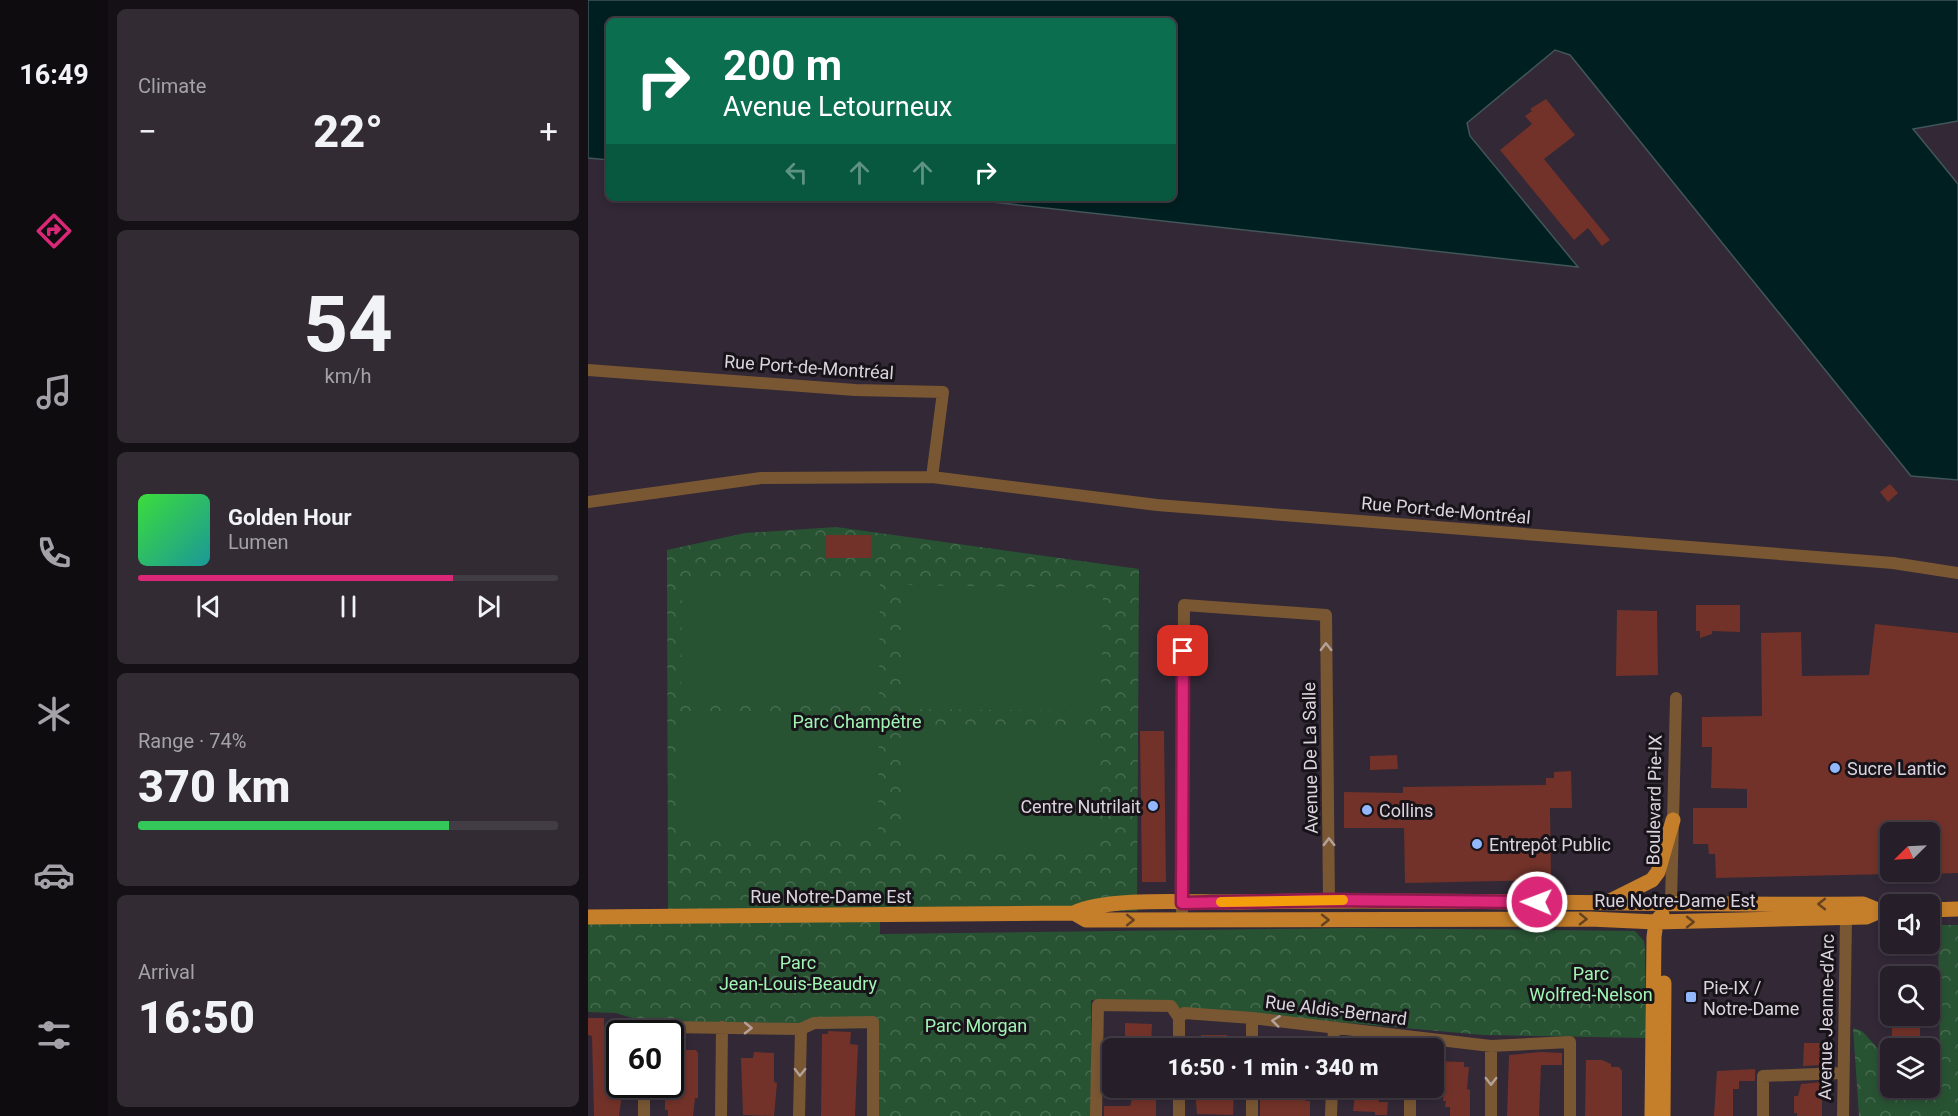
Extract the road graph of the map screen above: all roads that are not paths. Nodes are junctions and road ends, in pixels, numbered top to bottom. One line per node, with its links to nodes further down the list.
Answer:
1 (588, 370): 2 (street, Rue Port-de-Montréal)
2 (932, 477): 3 (street, Rue Port-de-Montréal); 4 (street, Rue Port-de-Montréal)
3 (588, 502)
4 (1958, 573)
5 (1676, 698): 6 (street, Boulevard Pie-IX)
6 (1673, 820): 9 (main road); 10 (street, Boulevard Pie-IX)
7 (1329, 900): 8 (main road, Rue Notre-Dame Est); 8 (street, Avenue De La Salle, one-way to 8); 9 (main road, Rue Notre-Dame Est)
8 (1182, 903): 14 (main road, Rue Notre-Dame Est); 18 (street)
9 (1606, 903): 10 (main road, Rue Notre-Dame Est)
10 (1671, 903): 11 (main road, Rue Notre-Dame Est, one-way to 10); 19 (main road)
11 (1880, 909)
12 (1958, 909): 13 (main road)
13 (1940, 910)
14 (1074, 913): 16 (main road, Rue Notre-Dame Est); 18 (main road, Rue Notre-Dame Est, one-way to 18)
15 (1880, 913): 17 (main road, Rue Notre-Dame Est)
16 (588, 917)
17 (1846, 918): 19 (main road, Rue Notre-Dame Est, one-way to 17); 32 (street, Avenue Jeanne-d'Arc)
18 (1182, 920): 19 (main road, Rue Notre-Dame Est, one-way to 19)
19 (1660, 922): 49 (main road); 50 (main road)
20 (1179, 1018): 21 (street, Rue Aldis-Bernard); 26 (street); 42 (street)
21 (1252, 1018): 25 (street, Rue Aldis-Bernard, one-way to 21); 27 (street)
22 (684, 1027): 23 (street)
23 (722, 1027): 24 (street, one-way to 24); 39 (street)
24 (801, 1029): 40 (street, one-way to 40); 41 (street)
25 (1334, 1029): 28 (street); 29 (street, Rue Aldis-Bernard)
26 (1179, 1038)
27 (1252, 1038)
28 (1334, 1038)
29 (1383, 1038)
30 (1444, 1044): 31 (street, Rue Aldis-Bernard)
31 (1491, 1046): 47 (street, one-way to 47); 48 (street, Rue Aldis-Bernard)
32 (1843, 1073): 51 (street); 52 (street, Avenue Jeanne-d'Arc)
33 (644, 1098): 38 (street)
34 (1179, 1098): 43 (street)
35 (1252, 1098): 44 (street)
36 (1332, 1098): 45 (street)
37 (1410, 1098): 46 (street)
38 (644, 1116)
39 (721, 1116)
40 (799, 1116)
41 (873, 1116)
42 (1096, 1116)
43 (1179, 1116)
44 (1252, 1116)
45 (1331, 1116)
46 (1410, 1116)
47 (1491, 1116)
48 (1570, 1116)
49 (1652, 1116)
50 (1663, 1116)
51 (1763, 1116)
52 (1843, 1116)

